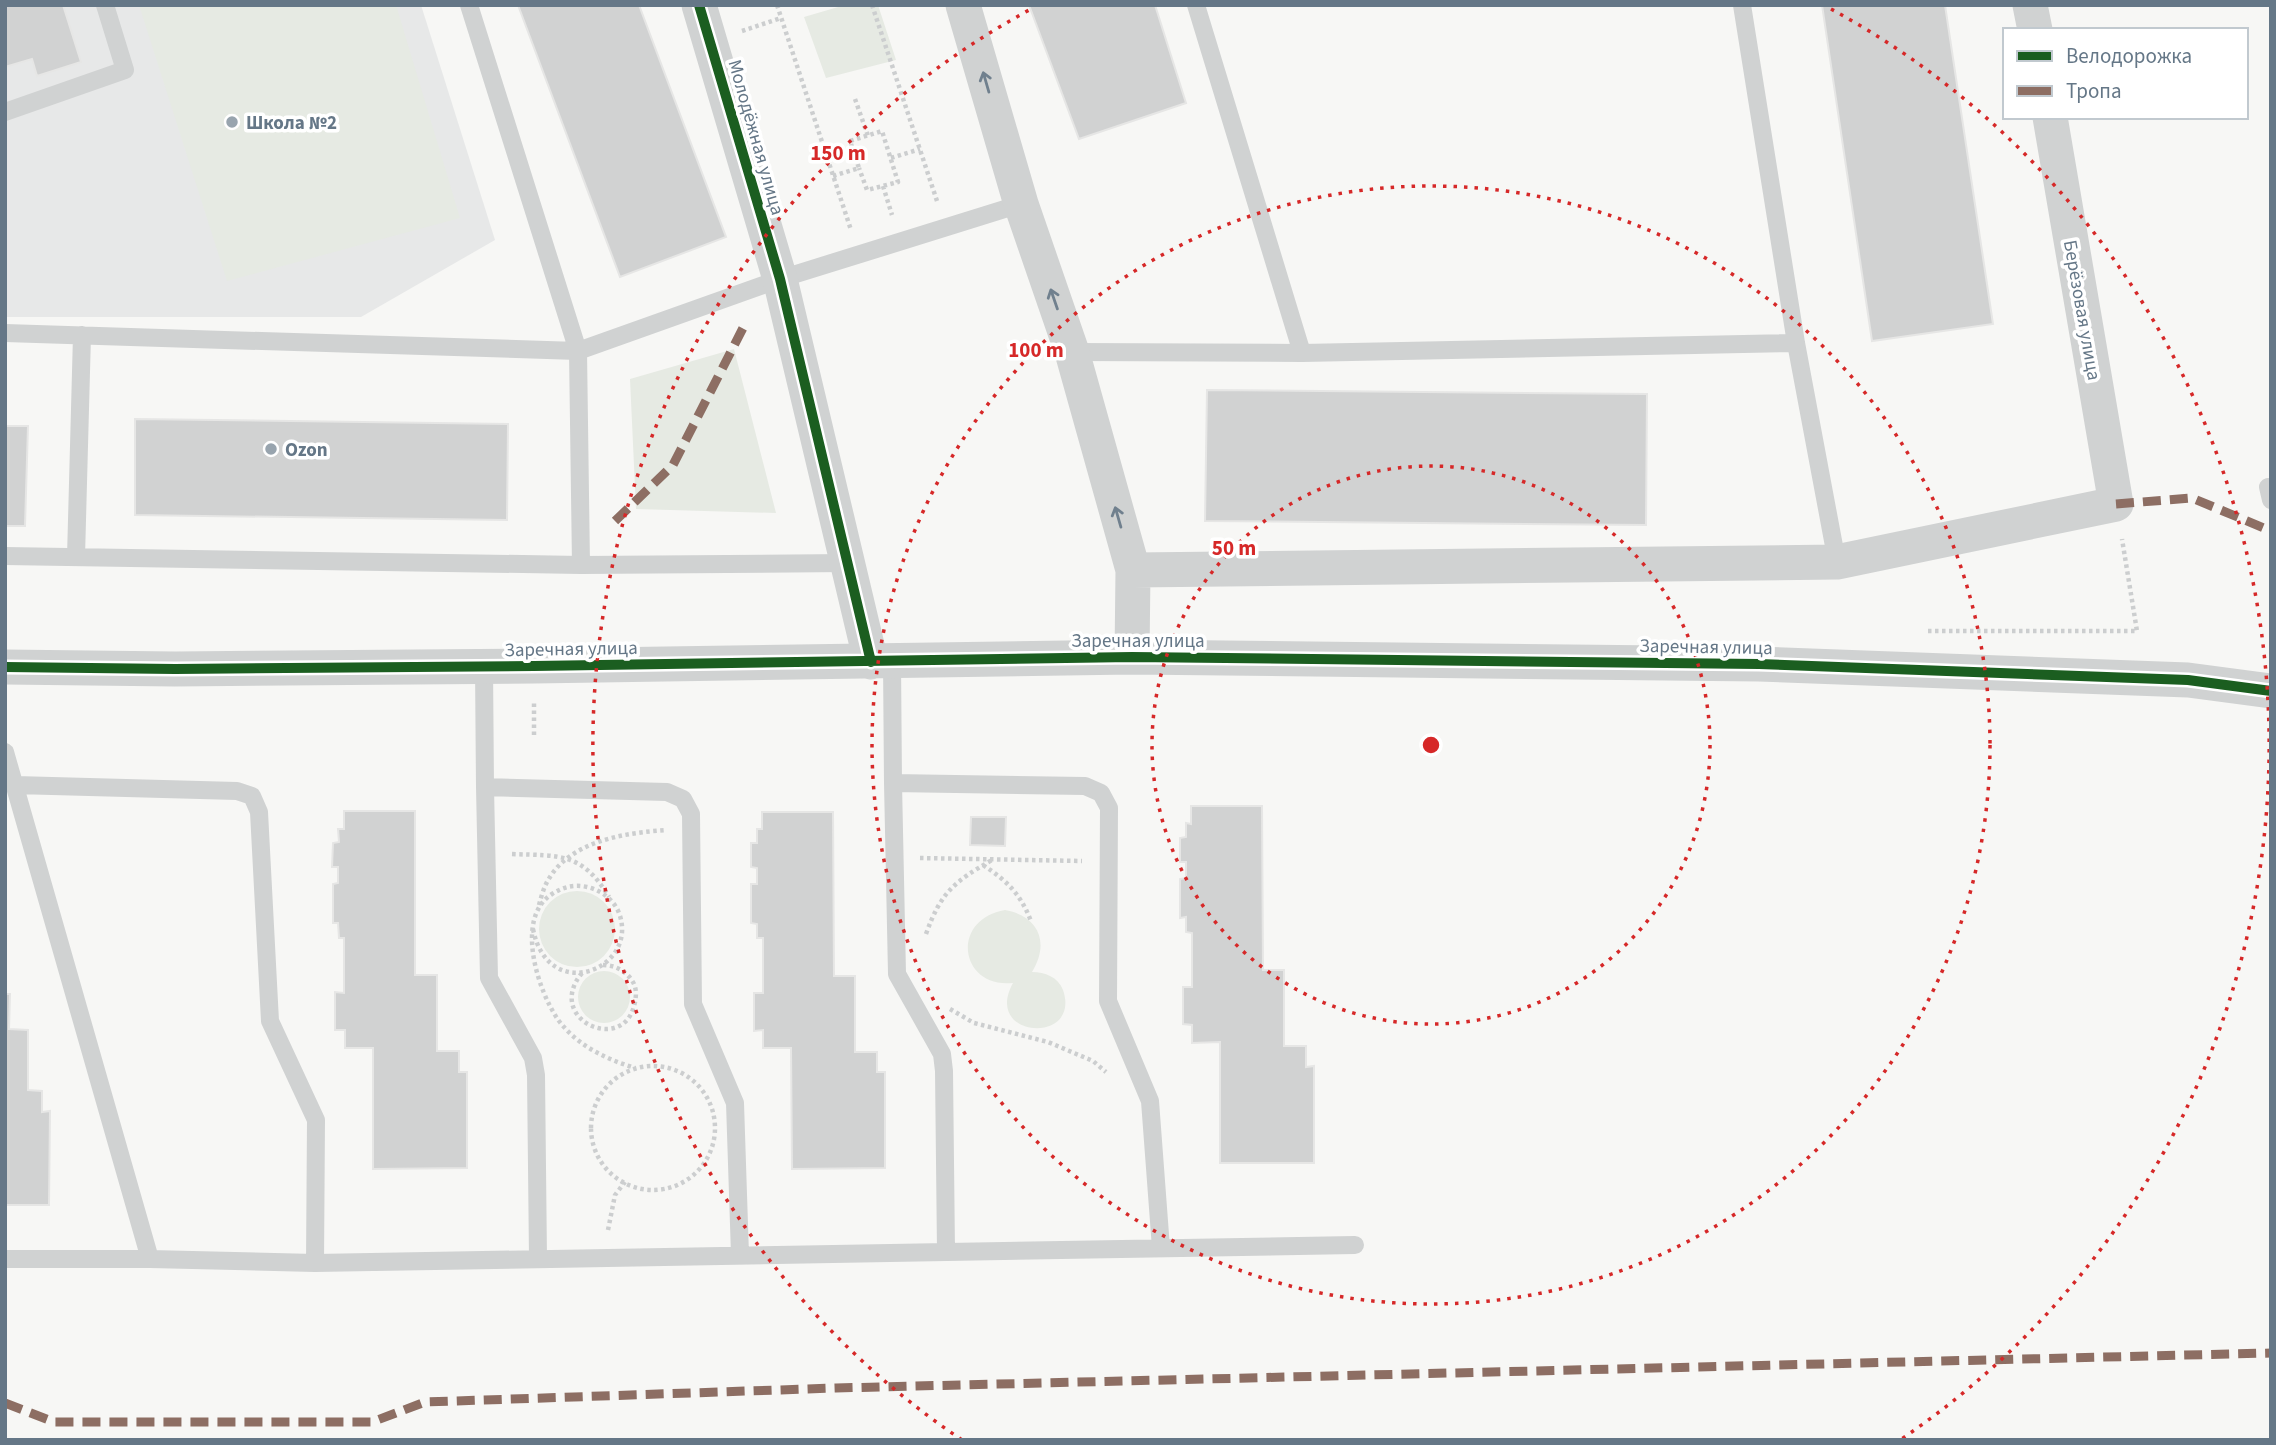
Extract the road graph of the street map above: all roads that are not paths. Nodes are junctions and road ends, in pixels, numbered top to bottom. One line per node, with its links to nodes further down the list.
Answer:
1 (105, 5): 9 (lane)
2 (469, 5): 16 (lane)
3 (699, 5): 12 (street, Молодёжная улица)
4 (963, 5): 11 (street, one-way to 4)
5 (1196, 5): 18 (lane)
6 (1742, 5): 15 (lane)
7 (2030, 5): 8 (street)
8 (2035, 28)
9 (5, 112)
10 (2050, 119): 21 (street, Берёзовая улица)
11 (1021, 204): 12 (lane); 17 (street, one-way to 11)
12 (780, 279): 16 (lane); 22 (street, Молодёжная улица)
13 (5, 333): 14 (lane)
14 (82, 335): 16 (lane); 20 (lane)
15 (1796, 343): 18 (lane); 21 (lane)
16 (578, 351): 23 (lane)
17 (1072, 352): 18 (lane); 24 (street, one-way to 17)
18 (1302, 353)
19 (5, 556): 20 (lane)
20 (76, 558): 23 (lane)
21 (1837, 562): 24 (street)
22 (848, 563): 23 (lane); 26 (street, Молодёжная улица)
23 (581, 565)
24 (1133, 570): 25 (street)
25 (1132, 657): 26 (street, Заречная улица); 29 (street, Заречная улица)
26 (882, 662): 27 (street, Заречная улица); 31 (lane)
27 (484, 666): 28 (street, Заречная улица); 33 (lane)
28 (5, 667)
29 (2271, 691)
30 (5, 752): 32 (lane)
31 (894, 783): 35 (lane); 36 (lane)
32 (15, 785): 39 (lane); 41 (lane)
33 (485, 787): 37 (lane); 40 (lane)
34 (1355, 1245): 35 (lane)
35 (1160, 1248): 36 (lane)
36 (946, 1252): 37 (lane)
37 (740, 1255): 40 (lane)
38 (5, 1259): 39 (lane)
39 (150, 1259): 41 (lane)
40 (538, 1259): 41 (lane)
41 (315, 1263)

